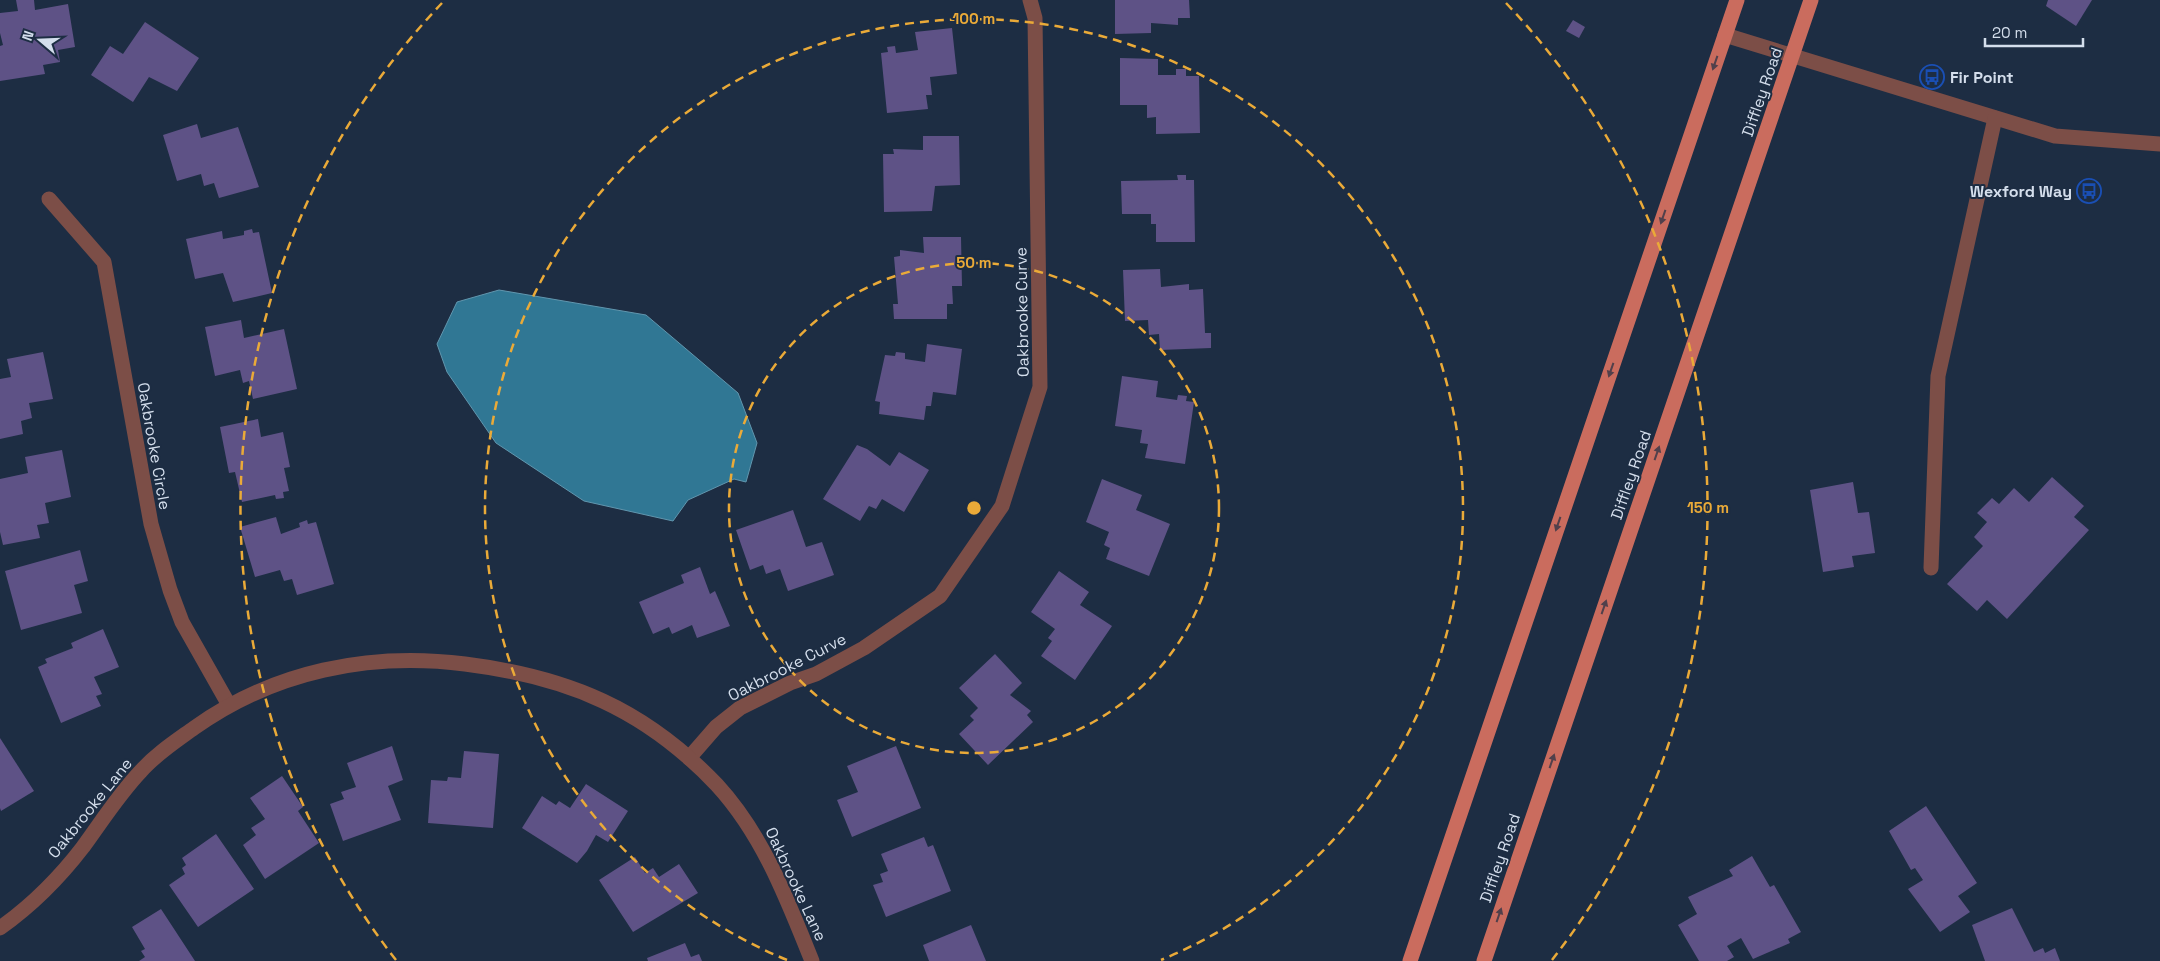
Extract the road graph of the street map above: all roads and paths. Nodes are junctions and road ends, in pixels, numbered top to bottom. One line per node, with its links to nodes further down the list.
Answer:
1 (1030, 0): 11 (street, Oakbrooke Curve)
2 (1737, 0): 4 (main road)
3 (1811, 0): 5 (main road, Diffley Road)
4 (1725, 35): 5 (street); 14 (main road, one-way to 14)
5 (1792, 55): 6 (street); 15 (main road, Diffley Road, one-way to 5)
6 (1995, 118): 7 (street); 9 (street)
7 (2160, 144)
8 (49, 199): 10 (street, Oakbrooke Circle)
9 (1931, 568)
10 (229, 705): 11 (street, Oakbrooke Lane); 12 (street, Oakbrooke Lane)
11 (689, 758): 13 (street, Oakbrooke Lane)
12 (0, 928)
13 (812, 961)
14 (1410, 961)
15 (1484, 961)

